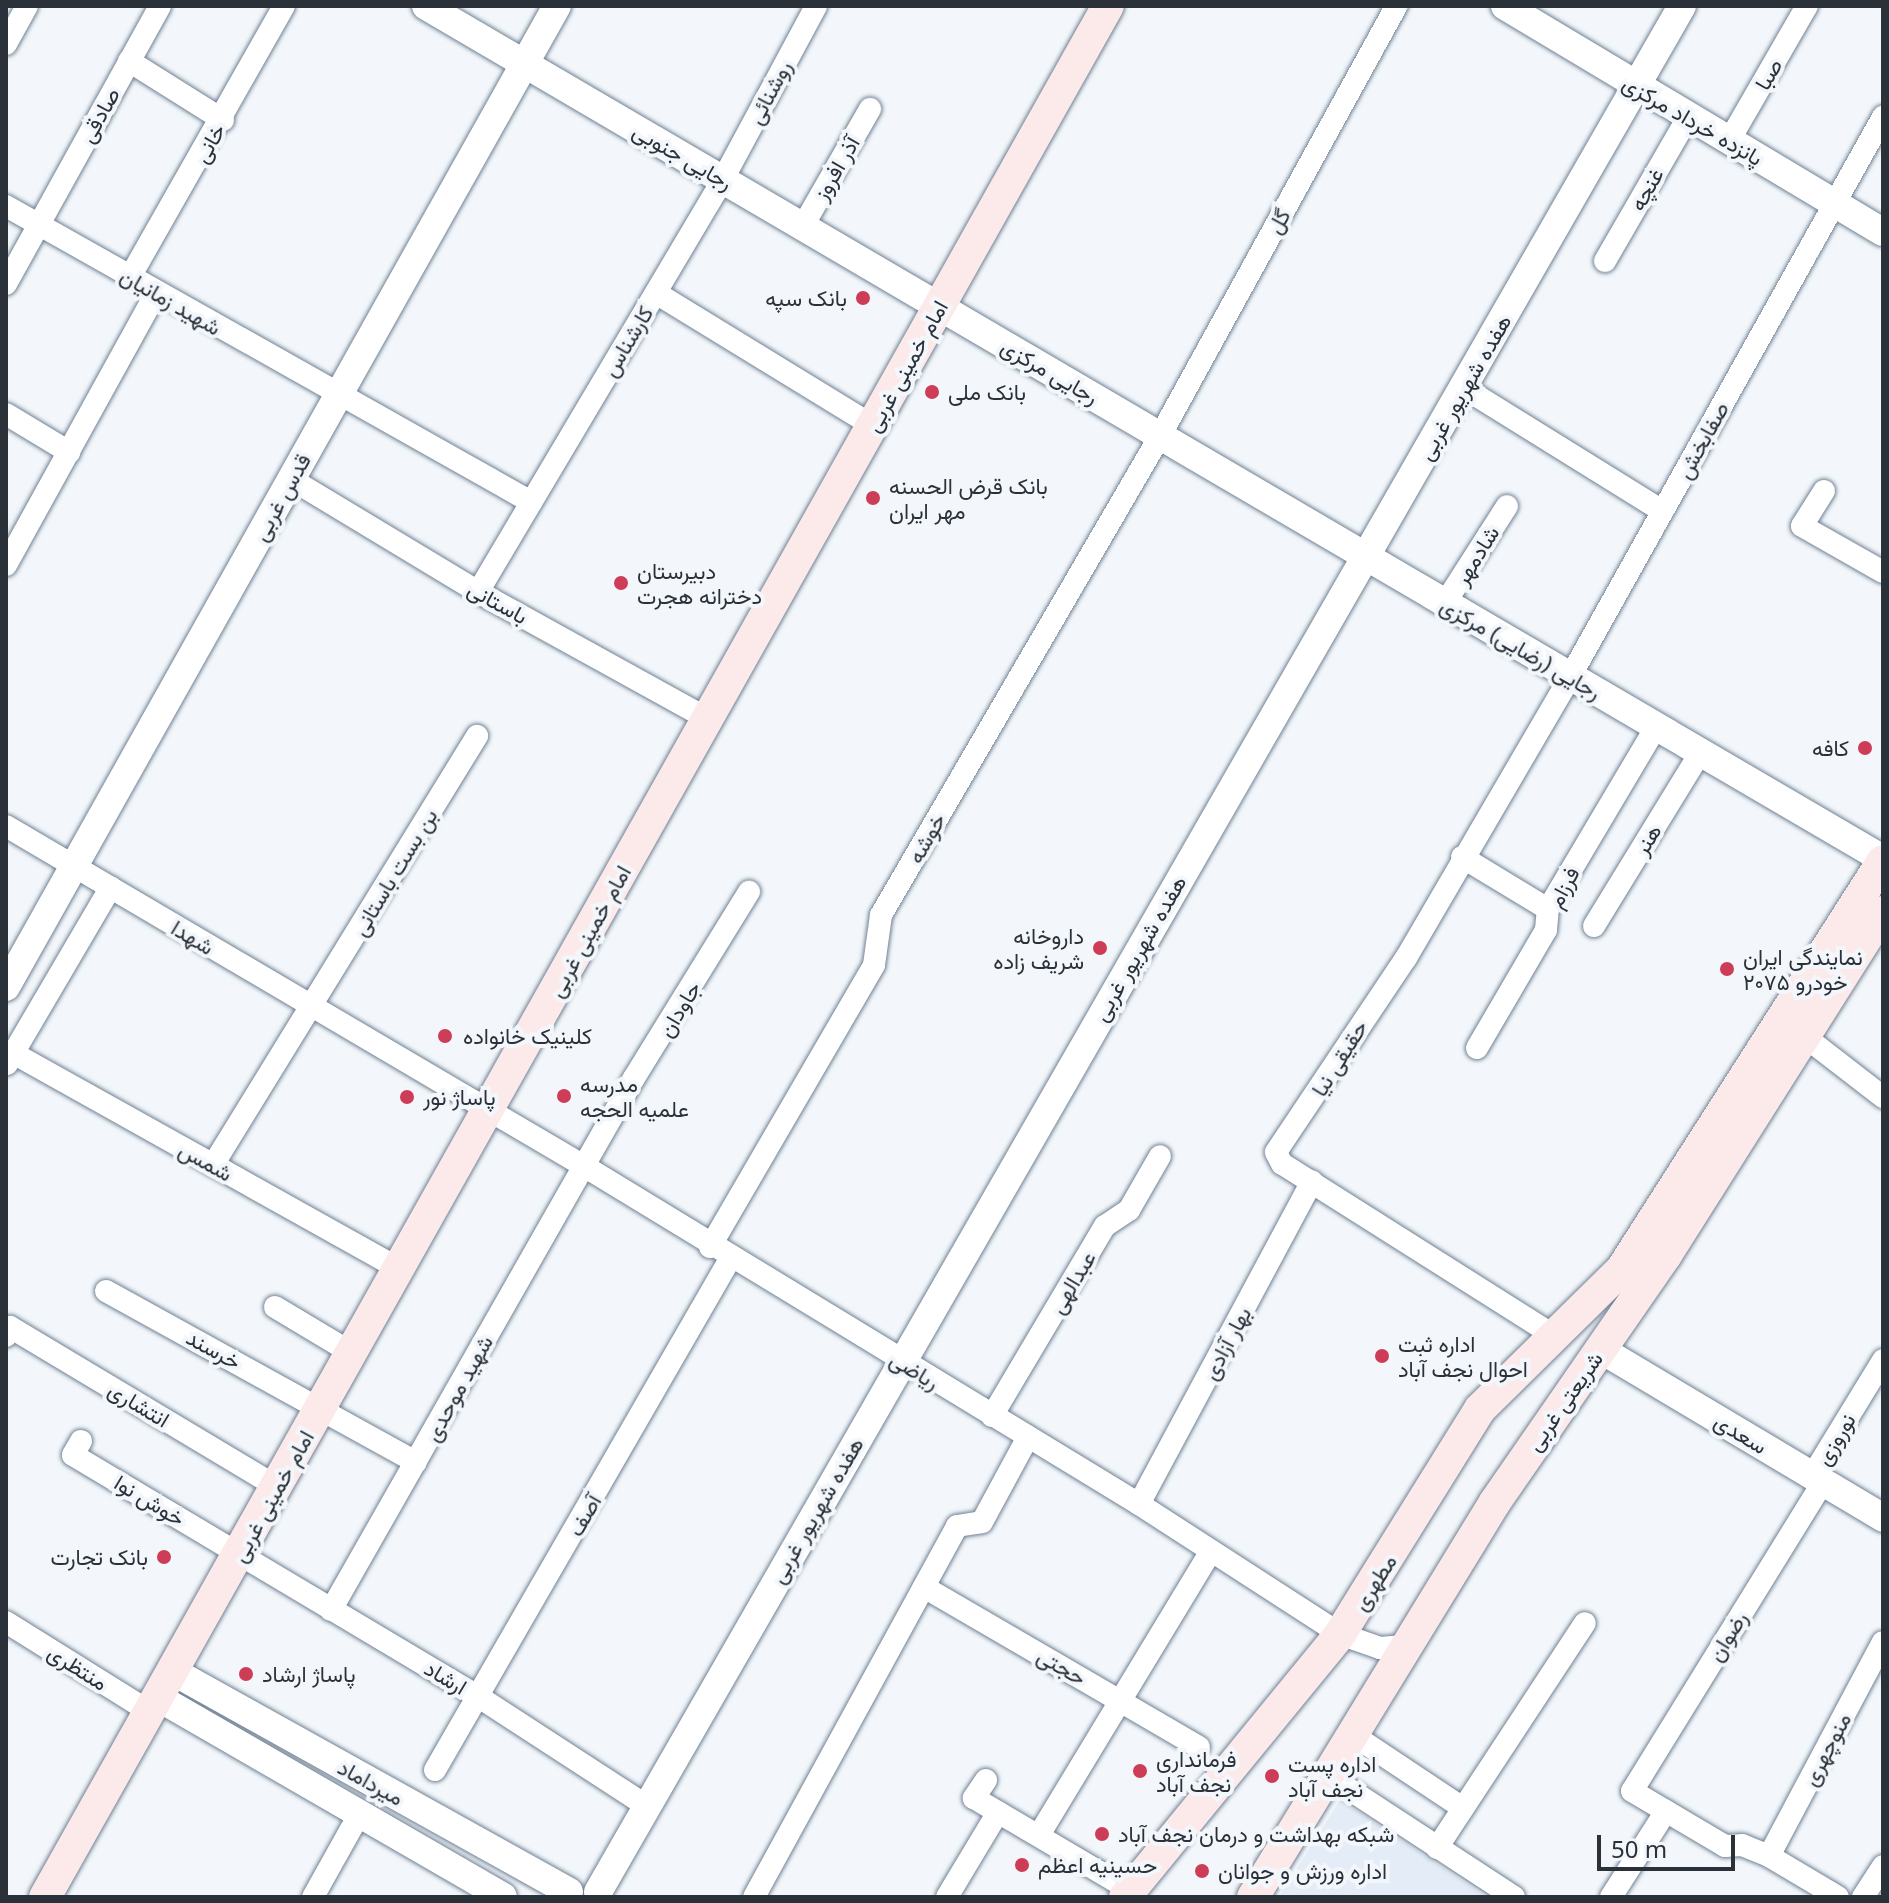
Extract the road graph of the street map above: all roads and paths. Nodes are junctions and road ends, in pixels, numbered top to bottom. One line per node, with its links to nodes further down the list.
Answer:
1 (27, 6): 12 (street)
2 (160, 6): 13 (street, صادقی)
3 (284, 6): 19 (street, خانی)
4 (426, 6): 14 (street, رجایی جنوبی)
5 (557, 6): 14 (street, قدس غربی)
6 (816, 6): 21 (street, روشنائی)
7 (1108, 6): 32 (main road, امام خمینی غربی)
8 (1396, 6): 37 (street, گل)
9 (1505, 6): 15 (street, پانزده خرداد مرکزی)
10 (1682, 6): 15 (street, هفده شهریور غربی)
11 (1807, 6): 20 (street, صبا)
12 (6, 44)
13 (129, 61): 19 (street); 24 (street, صادقی)
14 (525, 63): 21 (street, رجایی جنوبی); 34 (street, قدس غربی)
15 (1636, 88): 17 (street, پانزده خرداد مرکزی); 33 (street, هفده شهریور غربی)
16 (870, 109): 25 (street, آذر افروز)
17 (1688, 117): 20 (street, پانزده خرداد مرکزی); 27 (street, غنچه)
18 (1883, 117): 22 (street, صفابخش)
19 (223, 120): 28 (street, خانی)
20 (1729, 141): 22 (street, پانزده خرداد مرکزی)
21 (723, 179): 25 (street, رجایی جنوبی); 31 (street, کارشناس)
22 (1835, 203): 26 (street, پانزده خرداد مرکزی); 43 (street, صفابخش)
23 (6, 206): 24 (street, شهید زمانیان)
24 (39, 225): 28 (street, شهید زمانیان); 29 (street, صادقی)
25 (803, 226): 32 (street, رجایی جنوبی)
26 (1883, 232)
27 (1605, 261)
28 (130, 277): 30 (street, شهید زمانیان)
29 (6, 284)
30 (156, 293): 34 (street, شهید زمانیان); 38 (street)
31 (656, 293): 36 (street); 41 (street, کارشناس)
32 (940, 306): 36 (main road, امام خمینی غربی); 37 (street, رجایی مرکزی)
33 (1464, 388): 43 (street); 44 (street, هفده شهریور غربی)
34 (337, 396): 39 (street, قدس غربی); 41 (street)
35 (6, 414): 38 (street)
36 (873, 426): 50 (main road, امام خمینی غربی)
37 (1160, 436): 44 (street, رجایی (رضایی) مرکزی); 74 (street, خوشه)
38 (69, 452): 45 (street)
39 (291, 479): 47 (street, باستانی); 57 (street, قدس غربی)
40 (1824, 491): 46 (street)
41 (531, 502): 47 (street, کارشناس)
42 (1507, 506): 48 (street, شادمهر)
43 (1662, 511): 49 (street, صفابخش)
44 (1366, 557): 48 (street, رجایی (رضایی) مرکزی); 84 (street, هفده شهریور غربی)
45 (6, 565)
46 (1883, 572)
47 (478, 592): 50 (street, باستانی)
48 (1445, 603): 49 (street, رجایی (رضایی) مرکزی)
49 (1570, 677): 51 (street, رجایی (رضایی) مرکزی); 55 (street, حقیقی نیا)
50 (708, 719): 69 (main road, امام خمینی غربی)
51 (1656, 727): 53 (street, رجایی (رضایی) مرکزی); 60 (street, فرزام)
52 (477, 736): 64 (street, بن بست باستانی)
53 (1700, 753): 56 (street, رجایی (رضایی) مرکزی); 62 (street, هنر)
54 (6, 826): 57 (street)
55 (1462, 857): 60 (street); 73 (street, حقیقی نیا)
56 (1883, 860): 79 (main road, مطهری)
57 (75, 865): 58 (street, شهدا); 63 (street, قدس غربی)
58 (111, 887): 64 (street, شهدا); 67 (street)
59 (749, 892): 72 (street, جاودان)
60 (1548, 909): 66 (street, فرزام)
61 (1882, 914): 65 (main road, شریعتی غربی)
62 (1594, 926)
63 (6, 987)
64 (312, 1008): 69 (street, شهدا); 71 (street)
65 (1804, 1036): 68 (street); 81 (main road, شریعتی غربی)
66 (1477, 1048)
67 (10, 1059): 71 (street, شمس)
68 (1883, 1097)
69 (487, 1113): 72 (street, ریاضی); 76 (main road, امام خمینی غربی)
70 (1160, 1156): 86 (street, عبدالهی)
71 (213, 1165): 76 (street, شمس)
72 (584, 1166): 74 (street, ریاضی); 89 (street, شهید موحدی)
73 (1312, 1182): 79 (street, حقیقی نیا); 92 (street, بهار آزادی)
74 (710, 1247): 75 (street, ریاضی)
75 (730, 1259): 84 (street, ریاضی); 105 (street, آصف)
76 (399, 1269): 82 (main road, امام خمینی غربی)
77 (106, 1291): 85 (street, خرسند)
78 (275, 1307): 82 (street)
79 (1553, 1335): 100 (main road, مطهری)
80 (6, 1336): 91 (street, انتشاری)
81 (1600, 1349): 90 (street, سعدی); 101 (main road, شریعتی غربی)
82 (352, 1353): 85 (main road, امام خمینی غربی)
83 (1883, 1360): 90 (street, نوروزی)
84 (900, 1361): 86 (street, ریاضی); 112 (street, هفده شهریور غربی)
85 (321, 1408): 89 (street, خرسند); 91 (main road, امام خمینی غربی)
86 (992, 1416): 87 (street, ریاضی)
87 (1028, 1437): 92 (street, ریاضی); 96 (street)
88 (81, 1441): 95 (street, خوش نوا)
89 (416, 1462): 97 (street, شهید موحدی)
90 (1818, 1479): 93 (street, سعدی); 114 (street, رضوان)
91 (277, 1487): 95 (main road, امام خمینی غربی)
92 (1139, 1504): 94 (street, ریاضی)
93 (1883, 1518)
94 (1211, 1551): 100 (street, ریاضی); 106 (street)
95 (240, 1554): 97 (street, ارشاد); 104 (main road, امام خمینی غربی)
96 (924, 1587): 106 (street, حجتی); 127 (street)
97 (331, 1610): 105 (street, ارشاد)
98 (6, 1622): 104 (street, منتظری)
99 (1585, 1623): 113 (street)
100 (1344, 1634): 101 (street); 103 (street); 123 (main road, مطهری)
101 (1413, 1637): 103 (main road, شریعتی غربی)
102 (1883, 1642): 119 (street, منوچهری)
103 (1386, 1683): 107 (main road, شریعتی غربی)
104 (161, 1694): 116 (street, میرداماد); 121 (street, میرداماد); 124 (main road, امام خمینی غربی)
105 (479, 1697): 109 (street, آصف); 112 (street, ارشاد)
106 (1120, 1700): 108 (street, حجتی); 117 (street)
107 (1353, 1735): 110 (main road, شریعتی غربی); 113 (street)
108 (1199, 1747)
109 (435, 1770)
110 (1329, 1776): 118 (street); 129 (main road, شریعتی غربی)
111 (986, 1780): 115 (street)
112 (647, 1806): 122 (street, هفده شهریور غربی)
113 (1463, 1808): 118 (street)
114 (1666, 1811): 119 (street); 131 (street)
115 (998, 1812): 117 (street); 128 (street)
116 (360, 1813): 125 (street); 126 (street, میرداماد)
117 (1039, 1835): 123 (street)
118 (1437, 1848): 130 (street)
119 (1769, 1856): 132 (street)
120 (1883, 1866): 133 (street)
121 (566, 1894): 122 (street)
122 (602, 1894)
123 (1128, 1894)
124 (45, 1897)
125 (313, 1897)
126 (503, 1897)
127 (754, 1897)
128 (947, 1897)
129 (1253, 1897)
130 (1514, 1897)
131 (1611, 1897)
132 (1837, 1897)
133 (1863, 1897)

